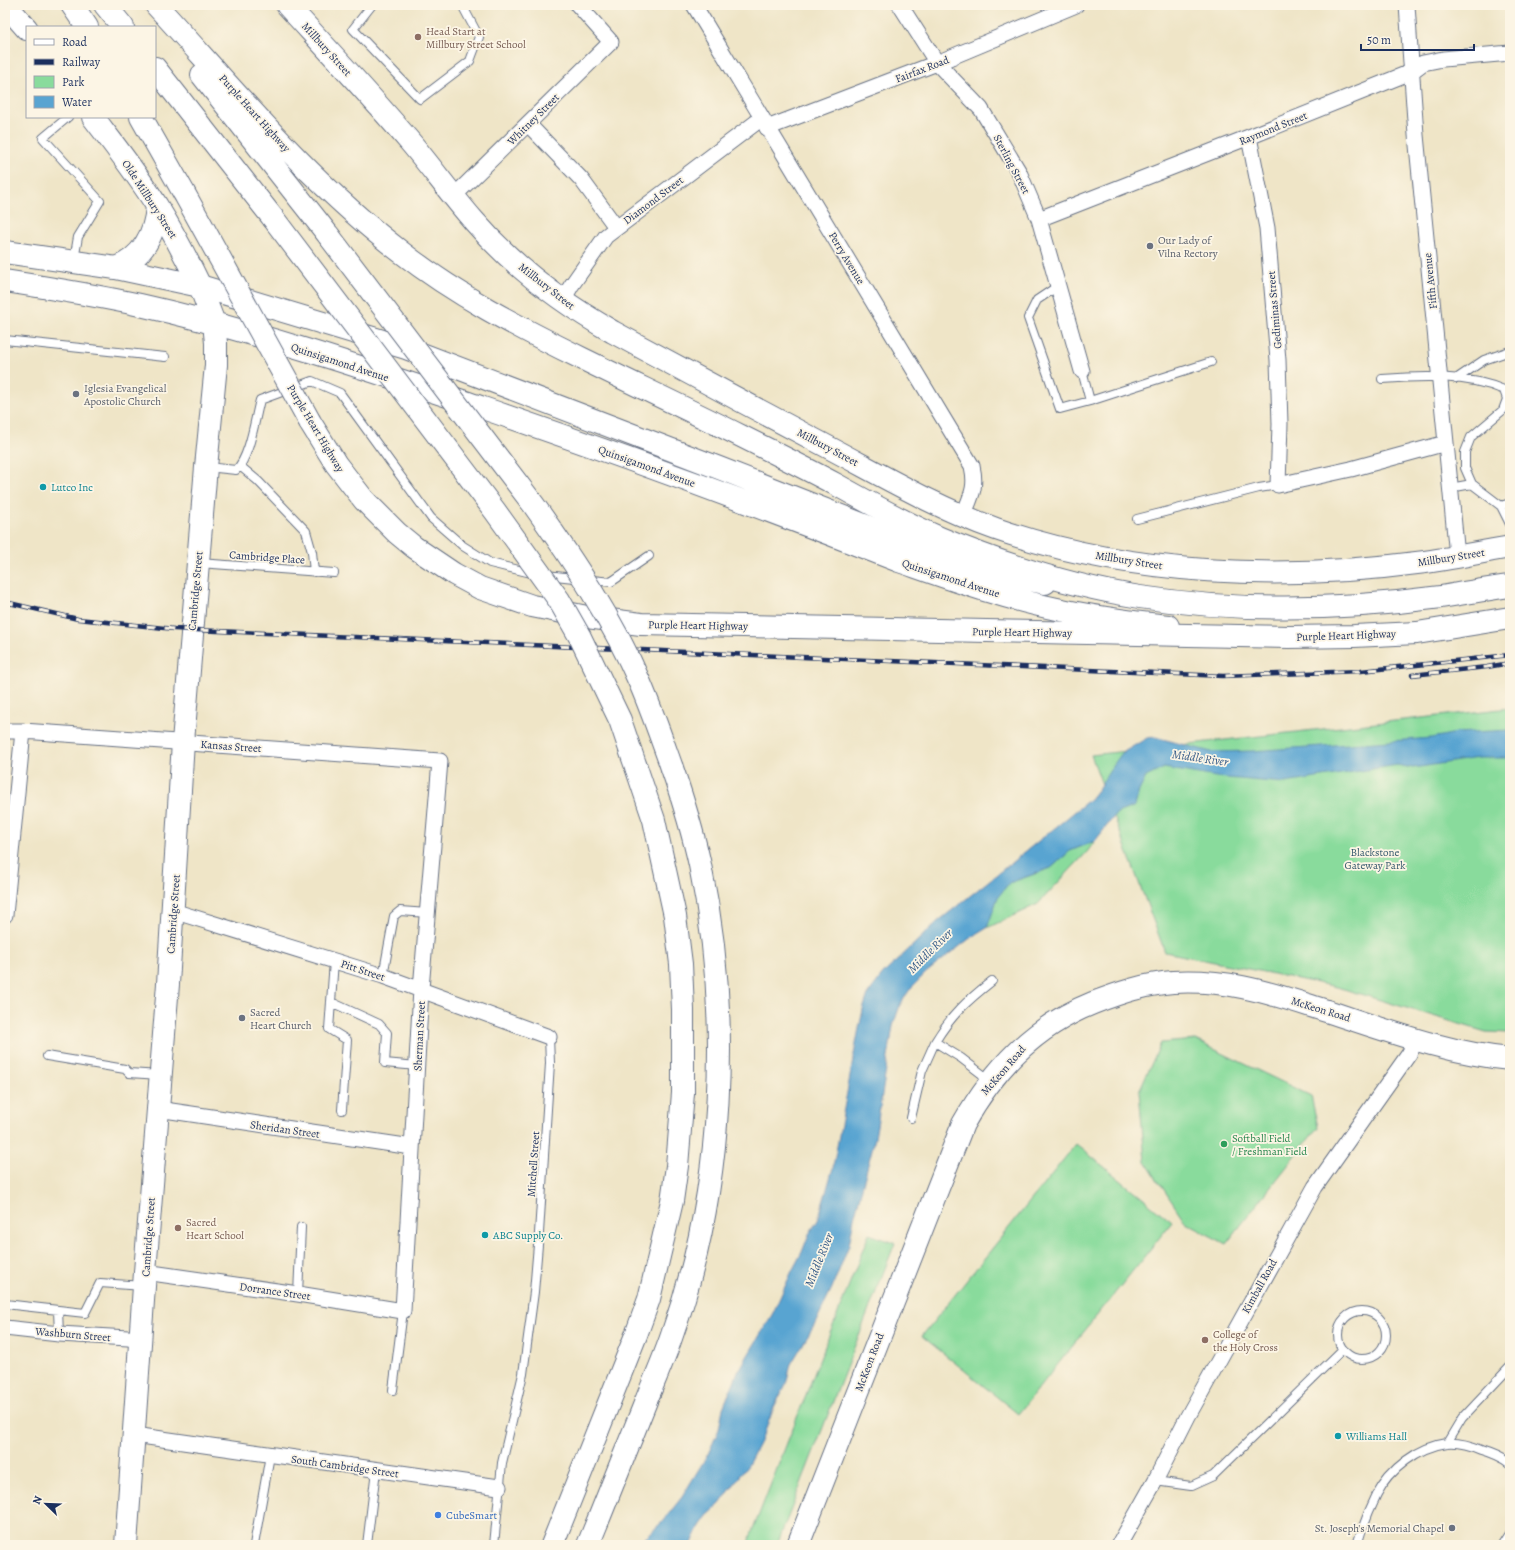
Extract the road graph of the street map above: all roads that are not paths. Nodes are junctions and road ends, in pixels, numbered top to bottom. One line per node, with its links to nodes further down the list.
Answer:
1 (6, 5): 16 (main road)
2 (72, 5): 14 (main road)
3 (105, 5): 15 (main road)
4 (148, 5): 118 (main road, bridge)
5 (156, 5): 65 (main road, Purple Heart Highway)
6 (287, 5): 27 (main road, Millbury Street)
7 (372, 5): 8 (lane)
8 (462, 5)
9 (578, 5): 25 (street, Whitney Street)
10 (694, 5): 24 (street, Perry Avenue)
11 (900, 5): 18 (street, Sterling Street)
12 (1076, 5): 18 (street, Fairfax Road)
13 (1407, 5): 20 (street, Fifth Avenue)
14 (86, 26)
15 (122, 26)
16 (26, 28)
17 (1510, 53): 20 (street, Raymond Street)
18 (937, 63): 24 (street, Fairfax Road); 29 (street, Sterling Street)
19 (156, 69): 117 (main road, bridge)
20 (1411, 72): 26 (street, Raymond Street); 44 (street, Fifth Avenue)
21 (67, 118): 32 (lane)
22 (94, 118): 28 (main road, Olde Millbury Street)
23 (142, 118): 68 (main road, Purple Heart Highway, bridge)
24 (765, 123): 30 (street, Diamond Street); 56 (street, Perry Avenue)
25 (528, 124): 27 (street, Whitney Street); 30 (street)
26 (1249, 137): 29 (street, Raymond Street); 52 (street, Gediminas Street)
27 (454, 196): 37 (main road, Millbury Street)
28 (158, 206): 33 (main road); 35 (main road, Olde Millbury Street)
29 (1039, 219): 36 (street, Sterling Street)
30 (616, 227): 37 (street, Diamond Street)
31 (5, 252): 32 (main road, Quinsigamond Avenue)
32 (74, 261): 33 (main road, Quinsigamond Avenue)
33 (116, 268): 35 (main road, Quinsigamond Avenue)
34 (5, 282): 38 (main road, Quinsigamond Avenue)
35 (200, 286): 38 (main road, Cambridge Street); 65 (main road, Quinsigamond Avenue)
36 (1058, 286): 43 (street, Sterling Street); 47 (lane)
37 (563, 300): 56 (main road, Millbury Street)
38 (214, 323): 50 (main road, Cambridge Street); 68 (main road, Quinsigamond Avenue)
39 (5, 340): 41 (lane)
40 (1510, 352): 46 (lane)
41 (165, 357)
42 (1211, 362): 47 (lane)
43 (1082, 372): 47 (lane)
44 (1440, 376): 45 (lane); 46 (lane); 48 (street, Fifth Avenue)
45 (1382, 379)
46 (1456, 379): 51 (lane)
47 (1090, 401)
48 (1446, 443): 52 (street); 53 (street, Fifth Avenue)
49 (240, 466): 50 (lane); 60 (lane); 63 (lane)
50 (206, 467): 62 (main road, Cambridge Street)
51 (1472, 484): 53 (lane); 55 (lane)
52 (1278, 485): 57 (lane)
53 (1450, 488): 61 (street, Fifth Avenue)
54 (1510, 503): 55 (lane)
55 (1502, 506): 58 (lane)
56 (963, 516): 61 (main road, Millbury Street)
57 (1137, 519)
58 (1510, 524)
59 (1510, 547): 61 (main road, Millbury Street)
60 (649, 556)
61 (1456, 556)
62 (197, 563): 63 (lane, Cambridge Place); 71 (main road, Cambridge Street)
63 (314, 572): 64 (lane, Cambridge Place)
64 (334, 573)
65 (1078, 584): 66 (main road, Purple Heart Highway)
66 (1510, 586)
67 (1510, 618): 68 (main road, Purple Heart Highway)
68 (1289, 637)
69 (23, 730): 70 (street, Kansas Street); 71 (street, Kansas Street); 75 (street)
70 (5, 731)
71 (183, 742): 72 (street, Kansas Street); 73 (main road, Cambridge Street)
72 (440, 761): 74 (street, Sherman Street)
73 (173, 911): 76 (street, Pitt Street); 87 (main road, Cambridge Street)
74 (428, 913): 77 (lane); 79 (street, Sherman Street)
75 (5, 915)
76 (334, 961): 77 (street, Pitt Street); 80 (lane)
77 (383, 976): 79 (street, Pitt Street)
78 (992, 981): 83 (lane)
79 (421, 989): 81 (street, Pitt Street); 86 (street, Sherman Street)
80 (331, 1002): 86 (lane); 90 (lane)
81 (549, 1037): 111 (lane, Mitchell Street)
82 (1417, 1039): 85 (main road, McKeon Road); 88 (main road, McKeon Road); 110 (street, Kimball Road)
83 (935, 1042): 88 (lane); 91 (lane)
84 (47, 1056): 87 (lane)
85 (1510, 1059)
86 (417, 1066): 92 (street, Sherman Street)
87 (160, 1076): 89 (main road, Cambridge Street)
88 (991, 1081): 119 (main road, McKeon Road)
89 (158, 1109): 92 (street, Sheridan Street); 94 (main road, Cambridge Street)
90 (342, 1110)
91 (911, 1118)
92 (412, 1147): 98 (street, Sherman Street)
93 (301, 1227): 95 (lane)
94 (145, 1279): 95 (street, Dorrance Street); 97 (lane); 101 (main road, Cambridge Street)
95 (298, 1294): 98 (street, Dorrance Street)
96 (5, 1304): 97 (lane)
97 (58, 1310): 100 (lane)
98 (404, 1312): 104 (lane)
99 (5, 1328): 100 (street, Washburn Street)
100 (60, 1334): 101 (street, Washburn Street)
101 (141, 1341): 105 (main road, Cambridge Street)
102 (1342, 1349): 102 (lane); 110 (lane)
103 (1510, 1367): 106 (lane)
104 (393, 1390)
105 (134, 1435): 107 (street, South Cambridge Street); 113 (main road, Cambridge Street)
106 (1447, 1443): 108 (lane); 123 (lane)
107 (270, 1456): 109 (street, South Cambridge Street); 114 (lane)
108 (1510, 1463)
109 (376, 1470): 111 (street, South Cambridge Street); 115 (lane)
110 (1155, 1481): 120 (street, Kimball Road)
111 (500, 1487): 116 (lane)
112 (1510, 1531): 124 (lane)
113 (126, 1545)
114 (254, 1545)
115 (367, 1545)
116 (494, 1545)
117 (552, 1545)
118 (588, 1545)
119 (798, 1545)
120 (1119, 1545)
121 (1308, 1545): 122 (lane)
122 (1324, 1545)
123 (1358, 1545)
124 (1501, 1545)

